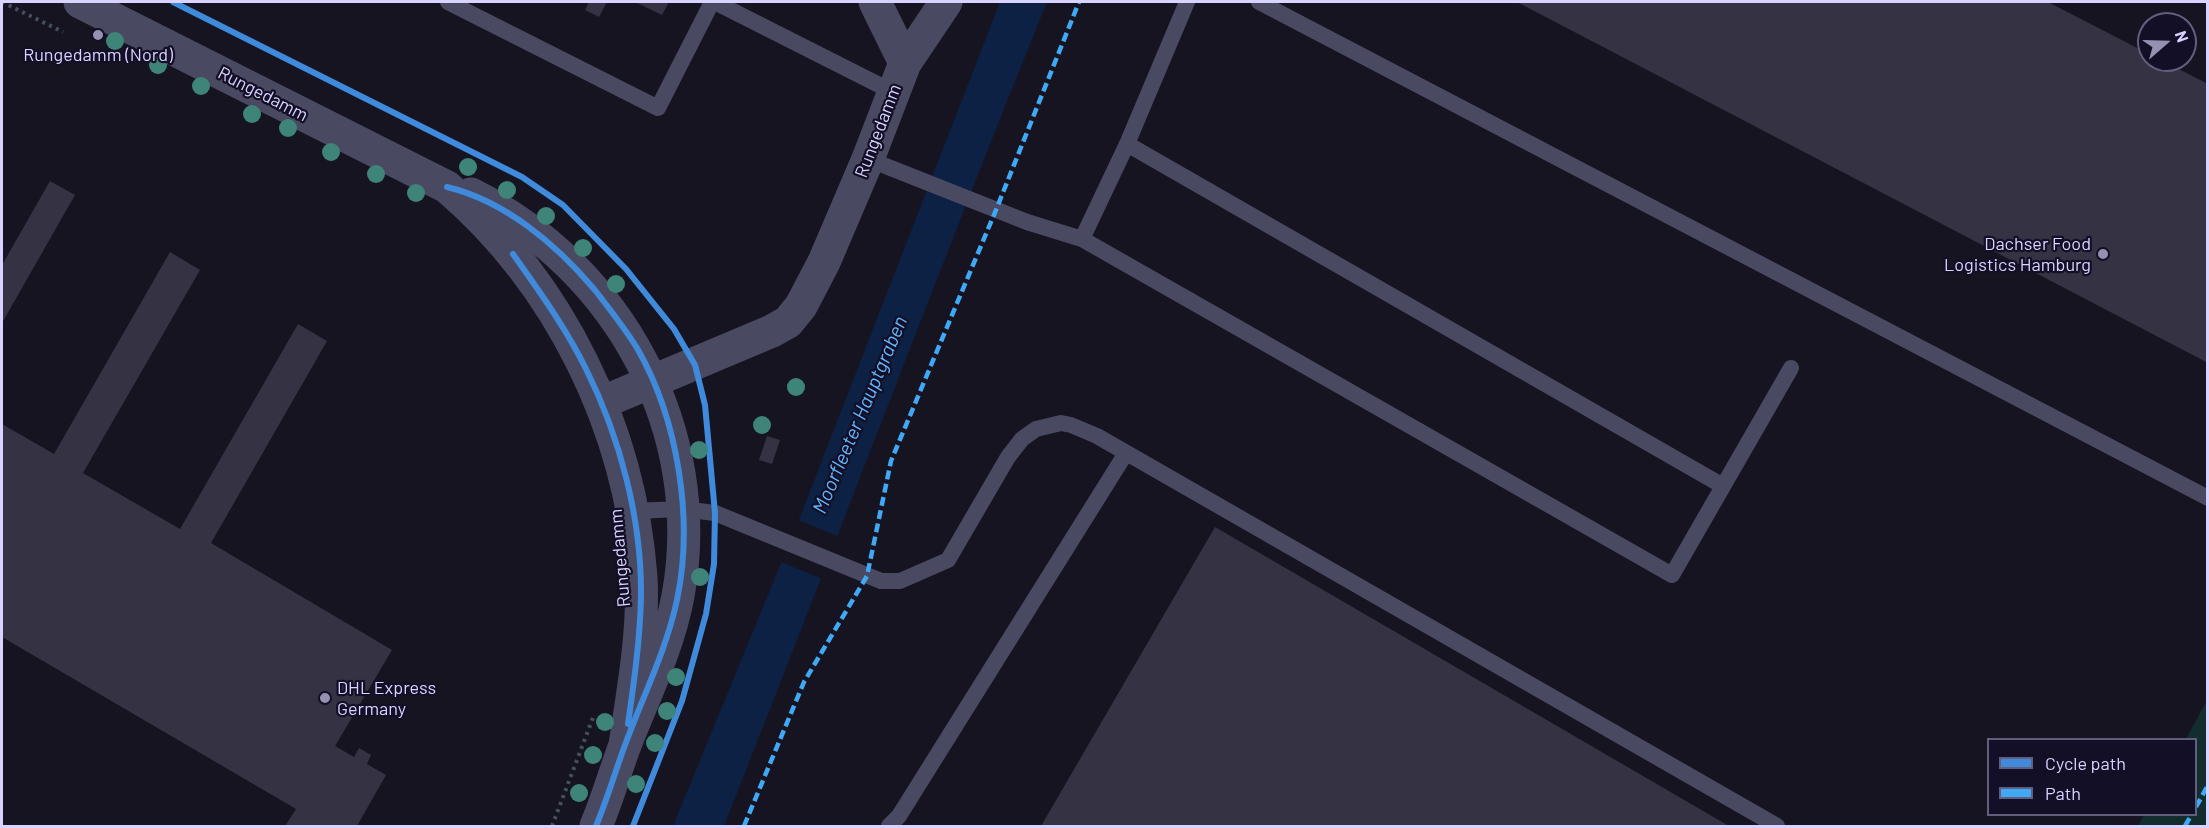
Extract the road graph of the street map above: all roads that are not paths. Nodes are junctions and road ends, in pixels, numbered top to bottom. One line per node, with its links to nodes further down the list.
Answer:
1 (80, 2): 11 (street, Rungedamm)
2 (448, 2): 3 (lane)
3 (713, 2): 8 (lane)
4 (875, 2): 8 (street, Rungedamm)
5 (946, 2): 8 (street, Rungedamm)
6 (1187, 2): 9 (lane)
7 (1259, 2): 18 (lane)
8 (899, 77): 10 (street, Rungedamm)
9 (1127, 144): 12 (lane); 17 (lane)
10 (868, 159): 12 (lane); 14 (street, Rungedamm)
11 (447, 187): 14 (street, Rungedamm); 15 (street, Rungedamm)
12 (1082, 239): 17 (lane)
13 (1791, 368): 17 (lane)
14 (652, 383): 15 (street, Rungedamm); 19 (street, Rungedamm)
15 (601, 404): 20 (street, Rungedamm)
16 (1126, 453): 19 (lane); 23 (lane); 24 (lane)
17 (1723, 486)
18 (2208, 498)
19 (682, 509): 20 (lane); 21 (street, Rungedamm)
20 (633, 511): 21 (street, Rungedamm)
21 (625, 745): 22 (street, Rungedamm)
22 (596, 826)
23 (889, 826)
24 (1777, 826)

